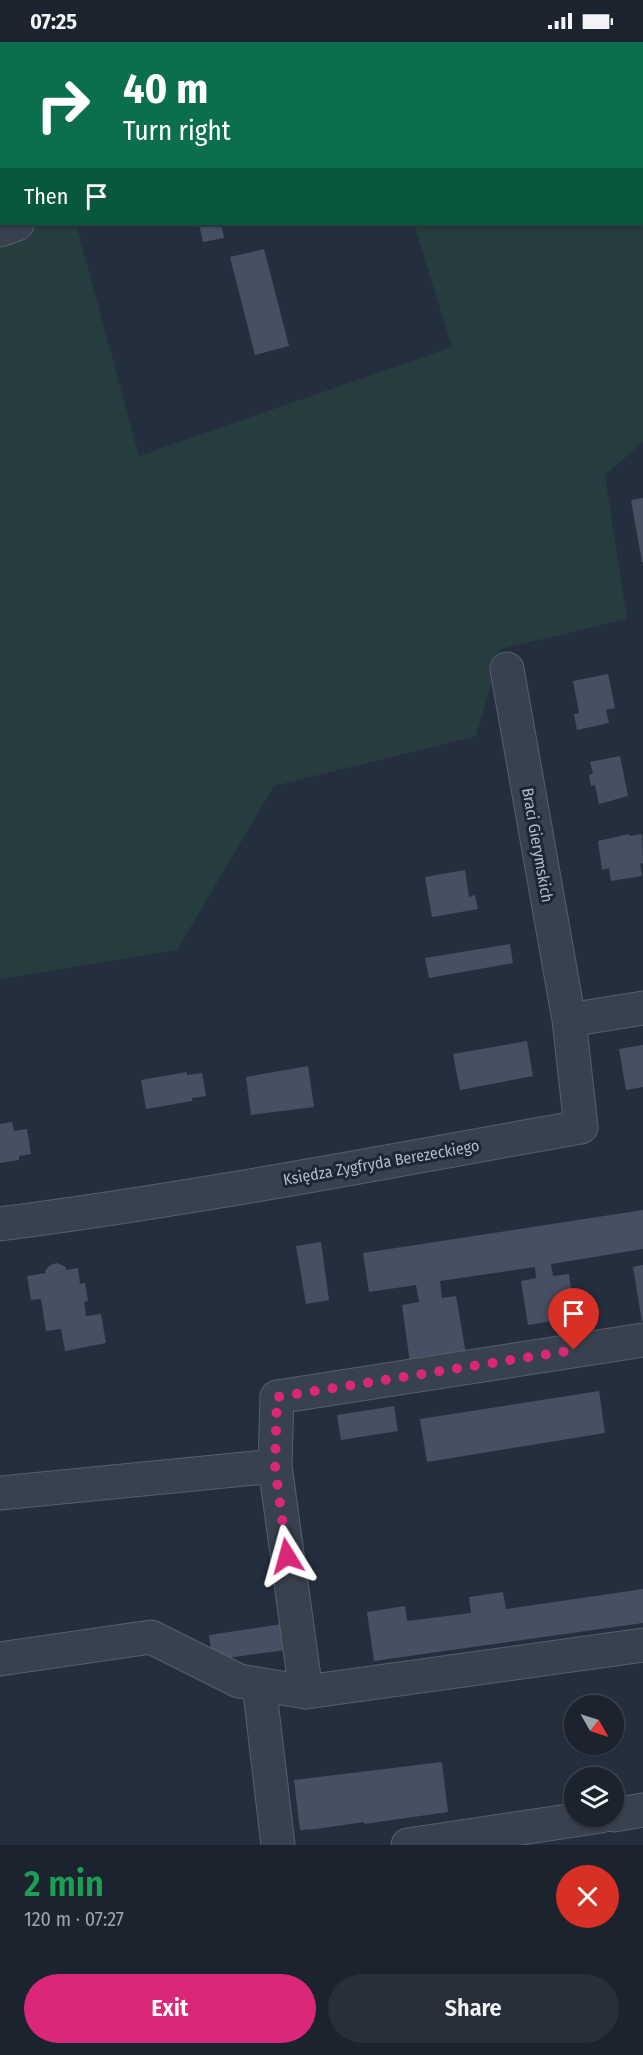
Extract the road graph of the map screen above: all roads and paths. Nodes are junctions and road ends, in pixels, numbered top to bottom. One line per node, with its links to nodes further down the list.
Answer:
1 (14, 225): 2 (street)
2 (0, 230)
3 (507, 669): 5 (street, Braci Gierymskich)
4 (643, 1008): 5 (street)
5 (569, 1020): 6 (street, Księdza Zygfryda Berezeckiego)
6 (0, 1224)
7 (643, 1340): 8 (street)
8 (275, 1466): 9 (street); 13 (street)
9 (0, 1493)
10 (643, 1645): 13 (street)
11 (0, 1659): 12 (street)
12 (259, 1684): 13 (street); 17 (street)
13 (306, 1692)
14 (643, 1810): 15 (street)
15 (624, 1813)
16 (564, 1822): 18 (street)
17 (278, 1845)
18 (408, 1845)

